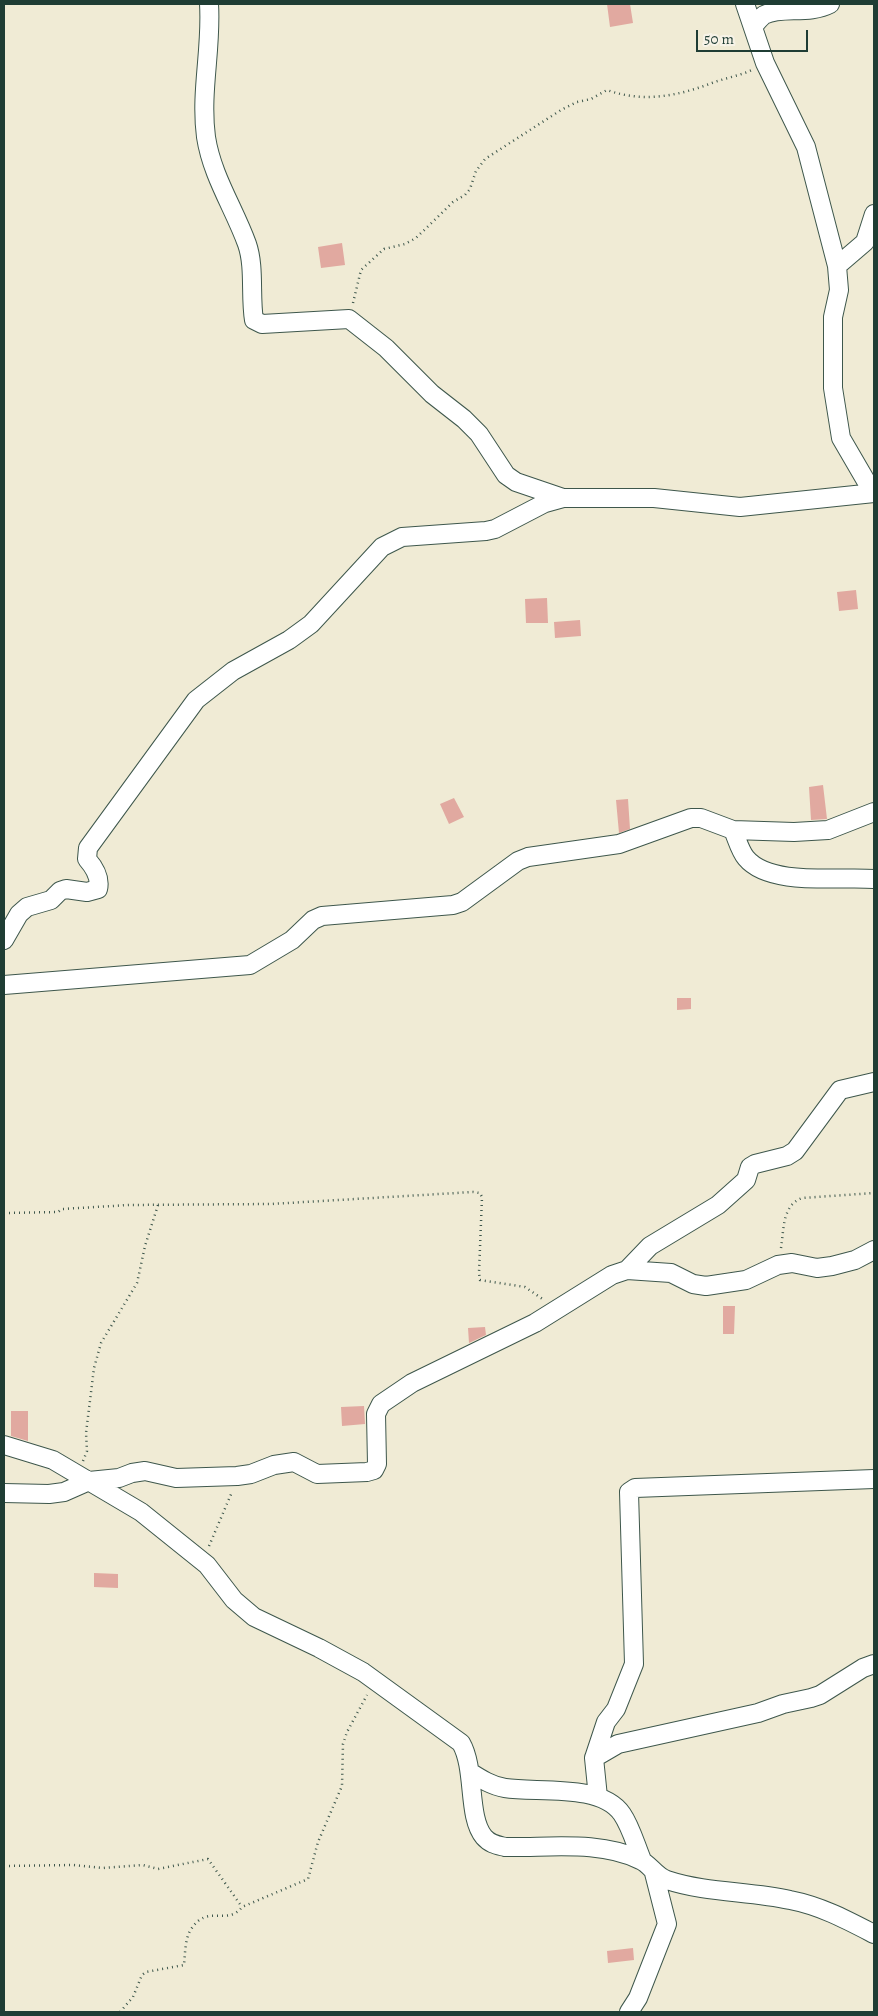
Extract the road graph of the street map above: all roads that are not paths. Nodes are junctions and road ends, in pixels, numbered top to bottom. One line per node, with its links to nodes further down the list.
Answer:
1 (209, 4): 8 (street)
2 (746, 4): 4 (street)
3 (830, 4): 4 (street)
4 (753, 26): 6 (street)
5 (874, 214): 6 (street)
6 (837, 266): 7 (street)
7 (874, 493): 8 (street)
8 (563, 498): 12 (street)
9 (874, 812): 10 (street)
10 (733, 830): 11 (street); 13 (street)
11 (874, 879)
12 (4, 940)
13 (4, 985)
14 (874, 1082): 16 (street)
15 (874, 1250): 16 (street)
16 (627, 1270): 19 (street)
17 (4, 1445): 19 (street)
18 (874, 1478): 22 (street)
19 (89, 1481): 20 (street); 23 (street)
20 (4, 1493)
21 (874, 1664): 22 (street)
22 (594, 1758): 24 (street)
23 (470, 1772): 24 (street); 25 (street)
24 (598, 1797): 25 (street)
25 (648, 1867): 26 (street); 27 (street)
26 (874, 1934)
27 (629, 2012)

